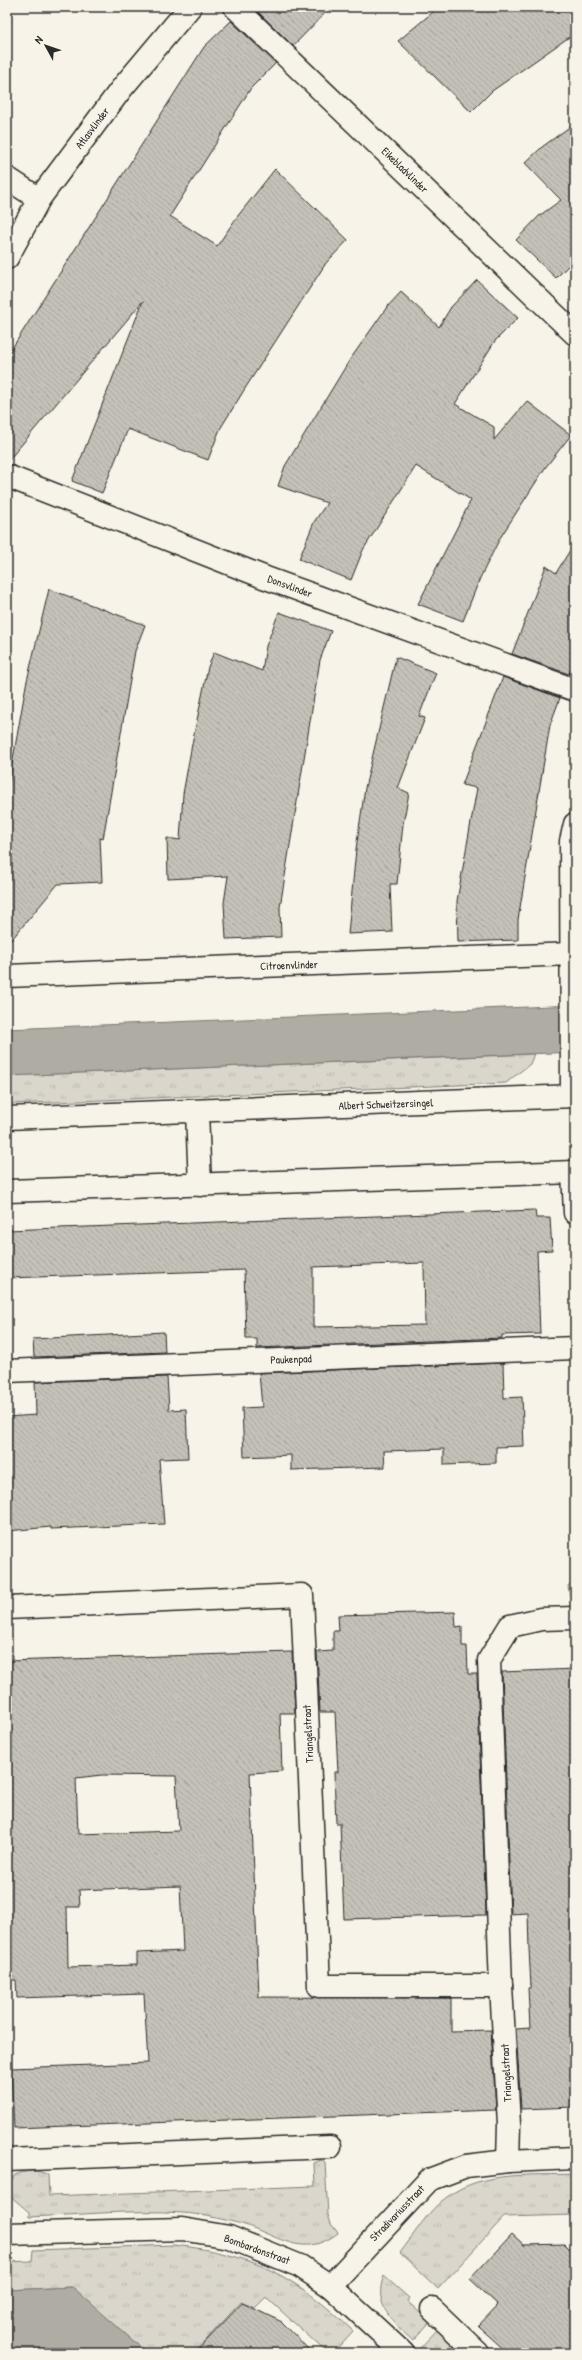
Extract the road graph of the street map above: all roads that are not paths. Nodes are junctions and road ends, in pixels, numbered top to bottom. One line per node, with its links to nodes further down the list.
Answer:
1 (190, 7): 4 (street, Atlasvlinder)
2 (235, 7): 6 (street, Eikebladvlinder)
3 (7, 178): 4 (street)
4 (39, 199): 5 (street, Atlasvlinder)
5 (7, 258)
6 (575, 334)
7 (7, 476): 8 (street, Donsvlinder)
8 (575, 690)
9 (575, 824): 10 (street)
10 (571, 954): 11 (street, Citroenvlinder); 12 (street)
11 (7, 976)
12 (573, 1096): 13 (street, Albert Schweitzersingel)
13 (197, 1112): 14 (street, Albert Schweitzersingel); 16 (street)
14 (7, 1118)
15 (574, 1172): 16 (street); 18 (street)
16 (200, 1185): 17 (street)
17 (7, 1191)
18 (575, 1213)
19 (575, 1348): 20 (street, Paukenpad)
20 (7, 1371)
21 (7, 1608): 23 (street, Triangelstraat)
22 (575, 1618): 23 (street, Triangelstraat)
23 (501, 1986): 27 (street, Triangelstraat)
24 (330, 2146): 26 (street)
25 (575, 2158): 27 (street, Stradivariusstraat)
26 (7, 2160)
27 (508, 2161): 29 (street, Stradivariusstraat)
28 (7, 2234): 29 (street, Bombardonstraat)
29 (330, 2286): 31 (street, Bombardonstraat)
30 (432, 2309): 32 (street)
31 (402, 2353)
32 (478, 2353)

